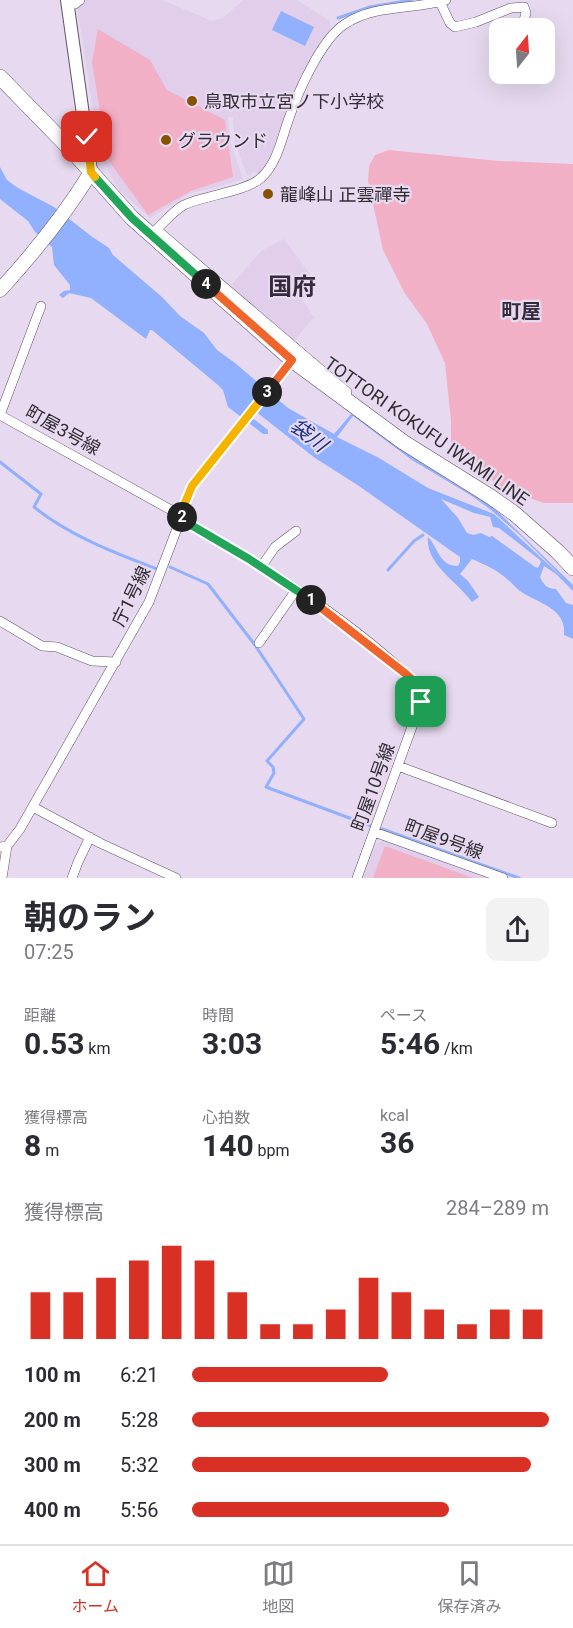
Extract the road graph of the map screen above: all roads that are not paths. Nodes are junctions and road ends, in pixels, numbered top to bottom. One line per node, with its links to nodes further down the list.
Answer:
1 (74, 1): 5 (street)
2 (443, 1): 3 (street); 6 (street)
3 (525, 18)
4 (0, 77): 5 (main road, TOTTORI KOKUFU IWAMI LINE)
5 (91, 172): 6 (main road, TOTTORI KOKUFU IWAMI LINE); 7 (main road)
6 (154, 233): 9 (main road, TOTTORI KOKUFU IWAMI LINE); 10 (street)
7 (0, 290)
8 (41, 306): 11 (street, 町屋3号線)
9 (289, 363): 10 (main road, TOTTORI KOKUFU IWAMI LINE); 12 (street, 庁1号線)
10 (352, 405): 15 (main road, TOTTORI KOKUFU IWAMI LINE)
11 (0, 415): 12 (street, 町屋3号線)
12 (180, 515): 14 (street, 町屋3号線); 19 (street, 庁1号線)
13 (296, 531): 14 (street)
14 (261, 567): 16 (street, 町屋3号線)
15 (573, 568)
16 (296, 590): 18 (street); 20 (street, 町屋3号線)
17 (0, 621): 19 (street)
18 (259, 643)
19 (116, 662): 22 (street, 庁1号線)
20 (420, 708): 21 (street, 町屋10号線)
21 (398, 766): 23 (street); 24 (street, 町屋10号線)
22 (33, 807): 25 (street); 26 (street, 庁1号線)
23 (552, 823)
24 (374, 832): 30 (street, 町屋10号線); 31 (street, 町屋9号線)
25 (90, 837): 28 (street); 29 (street)
26 (4, 846): 27 (street)
27 (2, 878)
28 (72, 878)
29 (176, 878)
30 (357, 878)
31 (502, 878)

